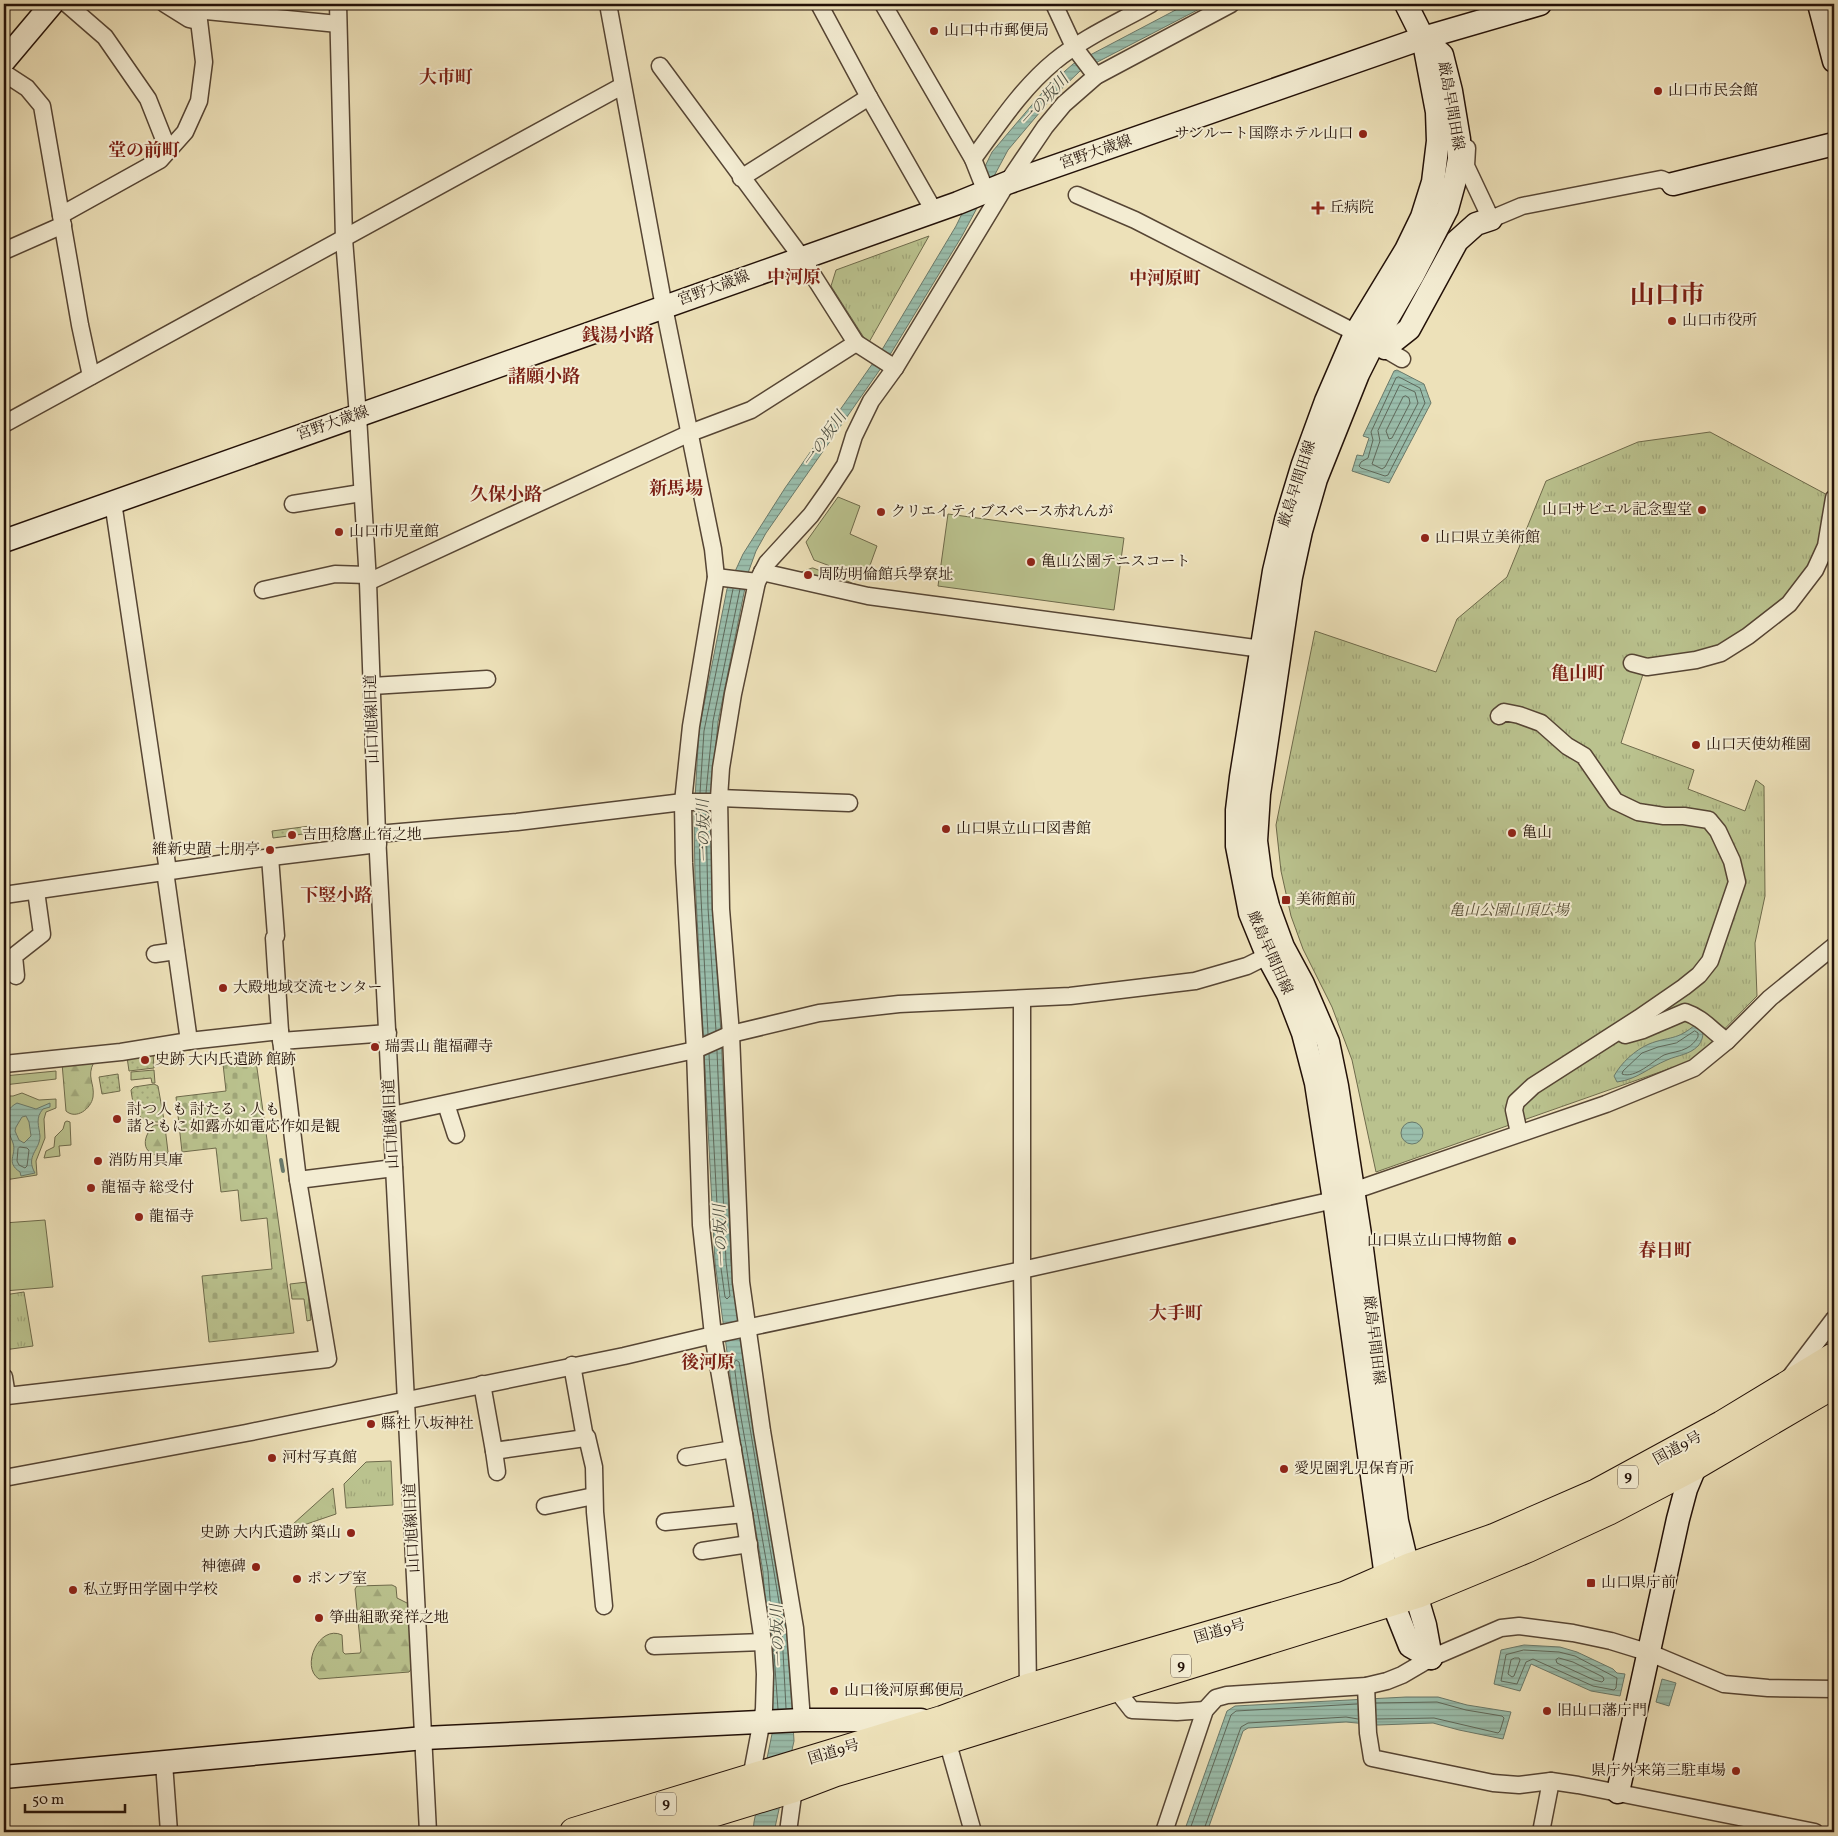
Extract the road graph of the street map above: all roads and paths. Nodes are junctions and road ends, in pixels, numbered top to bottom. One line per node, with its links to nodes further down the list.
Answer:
1 (52, 4): 18 (main road)
2 (67, 4): 27 (street)
3 (165, 4): 14 (street)
4 (338, 4): 15 (street, 山口旭線旧道)
5 (608, 4): 23 (street)
6 (819, 4): 24 (street)
7 (883, 4): 28 (street)
8 (1054, 4): 17 (street)
9 (1151, 4): 17 (street)
10 (1231, 4): 22 (street)
11 (1406, 4): 16 (main road)
12 (1540, 4): 16 (main road, 宮野大歳線)
13 (1819, 4): 19 (main road)
14 (197, 12): 15 (street); 27 (street)
15 (338, 24): 36 (street, 山口旭線旧道)
16 (1423, 38): 25 (main road, 厳島早間田線); 30 (main road, 宮野大歳線); 41 (main road, 厳島早間田線)
17 (1077, 49): 22 (street); 28 (street)
18 (4, 61)
19 (1834, 61)
20 (660, 66): 29 (street)
21 (4, 73): 35 (street)
22 (1096, 76): 30 (street)
23 (622, 86): 36 (street); 39 (street)
24 (869, 97): 29 (street); 33 (street)
25 (1456, 119): 34 (street); 41 (main road, 厳島早間田線)
26 (1834, 144): 31 (main road)
27 (171, 147): 35 (street)
28 (979, 174): 30 (main road, 宮野大歳線); 33 (main road, 宮野大歳線)
29 (741, 178): 38 (street)
30 (1007, 183): 42 (street)
31 (1674, 184): 34 (street)
32 (1077, 195): 41 (street)
33 (934, 211): 38 (main road, 宮野大歳線)
34 (1491, 219): 41 (main road)
35 (62, 220): 37 (street); 43 (street)
36 (344, 239): 43 (street); 44 (street, 山口旭線旧道)
37 (4, 251)
38 (802, 258): 39 (main road, 宮野大歳線); 40 (street)
39 (664, 307): 44 (main road, 宮野大歳線); 46 (street)
40 (856, 343): 42 (street); 46 (street)
41 (1379, 346): 56 (main road, 厳島早間田線); 71 (main road, 厳島早間田線)
42 (893, 367): 54 (street)
43 (91, 376): 45 (street)
44 (358, 416): 47 (street, 山口旭線旧道); 49 (main road, 宮野大歳線)
45 (4, 424)
46 (690, 433): 52 (street); 53 (street)
47 (362, 493): 50 (street); 53 (street, 山口旭線旧道)
48 (1834, 498): 57 (street)
49 (113, 502): 51 (main road, 宮野大歳線); 66 (street)
50 (293, 504)
51 (4, 540)
52 (719, 577): 54 (street); 62 (street)
53 (368, 578): 55 (street); 59 (street, 山口旭線旧道)
54 (756, 578): 56 (street); 61 (street)
55 (263, 590)
56 (1262, 649): 71 (main road, 厳島早間田線)
57 (1632, 663)
58 (487, 679): 59 (street)
59 (372, 686): 64 (street, 山口旭線旧道)
60 (1499, 716): 75 (street)
61 (718, 801): 62 (street); 63 (street); 77 (street)
62 (685, 802): 64 (street); 81 (street)
63 (848, 803)
64 (378, 839): 65 (street); 76 (street, 山口旭線旧道)
65 (270, 857): 66 (street); 78 (street)
66 (167, 871): 67 (street); 70 (street)
67 (36, 891): 68 (street); 73 (street)
68 (4, 895)
69 (1834, 946): 80 (street)
70 (176, 951): 72 (street); 79 (street)
71 (1276, 952): 74 (street); 89 (main road, 厳島早間田線)
72 (156, 954)
73 (16, 976)
74 (1022, 999): 77 (street); 90 (street)
75 (1619, 1031): 80 (street); 85 (street)
76 (388, 1033): 78 (street); 84 (street, 山口旭線旧道)
77 (728, 1035): 81 (street); 92 (street)
78 (280, 1036): 79 (street); 88 (street)
79 (189, 1041): 82 (street)
80 (1727, 1041): 85 (street)
81 (698, 1049): 83 (street); 93 (street)
82 (4, 1064)
83 (446, 1104): 84 (street); 86 (street)
84 (392, 1115): 87 (street, 山口旭線旧道)
85 (1519, 1133): 89 (street)
86 (456, 1135)
87 (394, 1168): 88 (street); 100 (street, 山口旭線旧道)
88 (298, 1180): 96 (street)
89 (1343, 1195): 90 (street); 114 (main road, 厳島早間田線)
90 (1022, 1270): 92 (street); 121 (street)
91 (1834, 1320): 99 (street)
92 (743, 1329): 93 (street); 125 (street)
93 (717, 1334): 95 (street); 102 (street)
94 (1834, 1357): 99 (highway, 国道9号 / 9)
95 (572, 1366): 97 (street); 101 (street)
96 (4, 1377)
97 (482, 1384): 100 (street); 103 (street)
98 (1834, 1384): 105 (highway, 国道9号 / 9)
99 (1785, 1386): 114 (highway, 国道9号 / 9)
100 (406, 1401): 107 (street); 128 (street, 山口旭線旧道)
101 (584, 1438): 103 (street); 108 (street)
102 (733, 1449): 104 (street); 110 (street)
103 (494, 1450): 106 (street)
104 (686, 1457)
105 (1696, 1465): 114 (highway, 国道9号 / 9); 118 (main road)
106 (497, 1472)
107 (4, 1478)
108 (594, 1496): 109 (street); 115 (street)
109 (545, 1506)
110 (744, 1514): 111 (street); 112 (street)
111 (665, 1522)
112 (749, 1544): 113 (street); 116 (street)
113 (702, 1550)
114 (1401, 1585): 119 (main road, 厳島早間田線); 120 (highway, 国道9号 / 9); 121 (highway, 国道9号 / 9)
115 (604, 1606)
116 (763, 1642): 117 (street); 126 (street)
117 (654, 1646)
118 (1650, 1653): 119 (street); 122 (street); 134 (main road)
119 (1431, 1658): 123 (street)
120 (1114, 1687): 124 (street); 127 (highway, 国道9号 / 9)
121 (1028, 1688): 127 (highway, 国道9号 / 9)
122 (1834, 1689)
123 (1366, 1690): 124 (street); 132 (street)
124 (1205, 1710): 141 (street)
125 (799, 1720): 126 (main road); 127 (main road)
126 (766, 1722): 128 (main road); 133 (street)
127 (944, 1730): 131 (highway, 国道9号 / 9); 140 (street)
128 (424, 1738): 129 (main road); 136 (street, 山口旭線旧道)
129 (164, 1763): 130 (main road); 135 (street)
130 (4, 1777)
131 (793, 1781): 133 (highway, 国道9号 / 9); 139 (street)
132 (1551, 1781): 134 (street); 142 (street)
133 (755, 1785): 137 (highway, 国道9号 / 9); 138 (highway, 国道9号 / 9)
134 (1618, 1792): 143 (street)
135 (169, 1832)
136 (428, 1832)
137 (574, 1832)
138 (650, 1832)
139 (788, 1832)
140 (973, 1832)
141 (1164, 1832)
142 (1541, 1832)
143 (1815, 1832)

